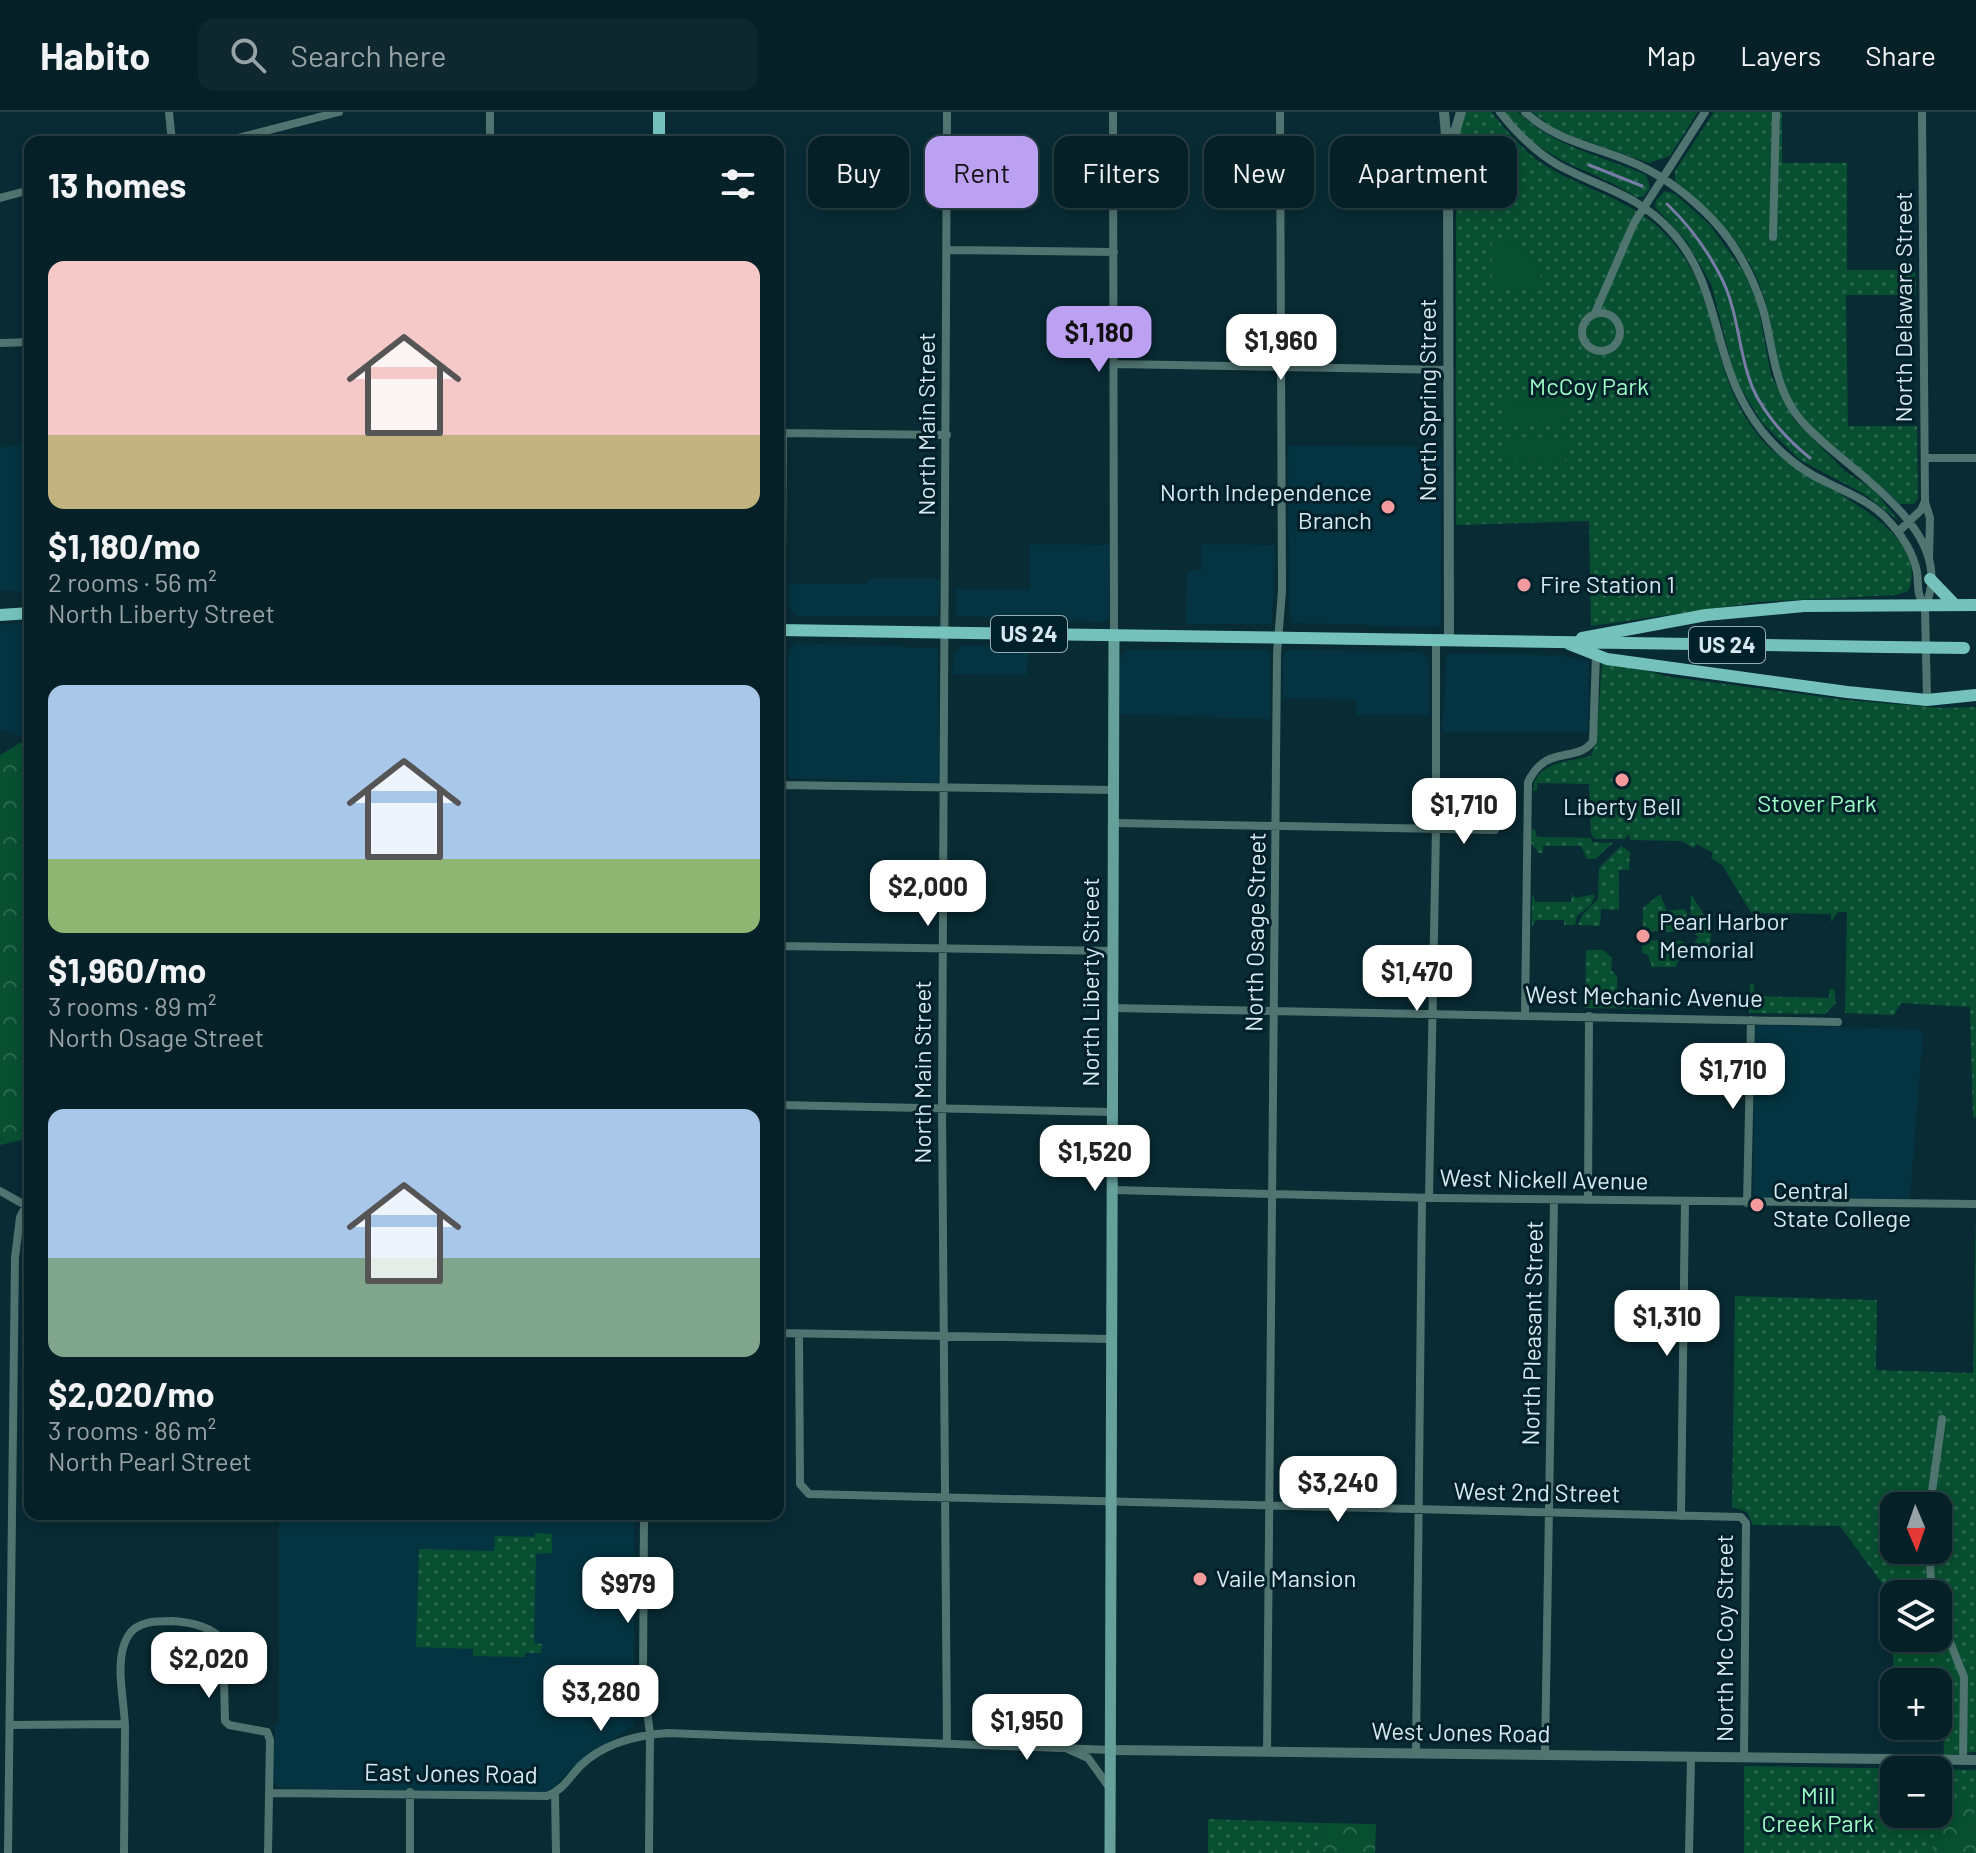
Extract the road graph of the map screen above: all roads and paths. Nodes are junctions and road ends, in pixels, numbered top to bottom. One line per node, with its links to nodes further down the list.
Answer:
1 (169, 112): 15 (street)
2 (339, 112): 16 (street)
3 (490, 112): 17 (street)
4 (659, 112): 18 (main road)
5 (947, 112): 27 (street, North Main Street)
6 (1113, 112): 28 (street, North Liberty Street)
7 (1280, 112): 33 (street, North Osage Street)
8 (1444, 112): 19 (street, North Spring Street)
9 (1461, 112): 20 (street, North Spring Street)
10 (1500, 112): 24 (street)
11 (1525, 112): 21 (street)
12 (1704, 112): 21 (street)
13 (1776, 112): 26 (street)
14 (1922, 112): 37 (street, North Delaware Street)
15 (171, 136)
16 (245, 136)
17 (490, 136)
18 (659, 136)
19 (1446, 136)
20 (1454, 136)
21 (1662, 178): 24 (street); 40 (street)
22 (24, 192): 23 (street)
23 (0, 198)
24 (1644, 206): 29 (street); 41 (street)
25 (1448, 208): 34 (street, North Spring Street)
26 (1773, 237)
27 (947, 250): 28 (street); 36 (street, North Main Street)
28 (1114, 252): 32 (street, North Liberty Street)
29 (1595, 313): 29 (street)
30 (24, 342): 31 (street)
31 (0, 343)
32 (1115, 364): 33 (street); 51 (street, North Liberty Street)
33 (1280, 366): 34 (street); 52 (street, North Osage Street)
34 (1448, 370): 53 (street, North Spring Street)
35 (784, 433): 36 (street)
36 (947, 435): 50 (street, North Main Street)
37 (1925, 458): 38 (street); 39 (street, North Delaware Street)
38 (1976, 458)
39 (1925, 501): 40 (street); 42 (street, North Delaware Street)
40 (1910, 522): 41 (street); 42 (street)
41 (1898, 532): 46 (street)
42 (1928, 564): 43 (street)
43 (1930, 579): 44 (main road); 46 (street)
44 (1955, 605): 45 (main road); 46 (main road)
45 (1976, 605)
46 (1925, 607): 54 (main road); 58 (street)
47 (24, 613): 48 (main road)
48 (0, 615)
49 (784, 630): 50 (main road, US 24)
50 (946, 633): 51 (main road, US 24); 60 (street, North Main Street)
51 (1114, 636): 52 (main road, US 24); 61 (main road, North Liberty Street)
52 (1279, 638): 53 (main road, US 24); 63 (street, North Osage Street)
53 (1442, 641): 54 (main road, US 24); 64 (street, North Spring Street)
54 (1566, 642): 55 (main road, US 24, bridge); 56 (main road)
55 (1970, 648)
56 (1596, 655): 58 (main road); 72 (street)
57 (1976, 695): 58 (main road)
58 (1927, 700)
59 (784, 785): 60 (street)
60 (945, 788): 61 (street); 67 (street, North Main Street)
61 (1114, 790): 62 (main road, North Liberty Street)
62 (1114, 823): 63 (street); 68 (main road, North Liberty Street)
63 (1277, 825): 64 (street); 70 (street, North Osage Street)
64 (1436, 828): 65 (street); 71 (street, North Spring Street)
65 (1495, 830)
66 (784, 946): 67 (street)
67 (944, 949): 68 (street); 77 (street, North Main Street)
68 (1113, 951): 69 (main road, North Liberty Street)
69 (1113, 1008): 70 (street, West Mechanic Avenue); 78 (main road, North Liberty Street)
70 (1275, 1010): 71 (street, West Mechanic Avenue); 81 (street, North Osage Street)
71 (1433, 1013): 72 (street, West Mechanic Avenue); 82 (street, North Spring Street)
72 (1525, 1014): 73 (street, West Mechanic Avenue)
73 (1589, 1016): 74 (street, West Mechanic Avenue); 85 (street)
74 (1751, 1020): 75 (street, West Mechanic Avenue); 87 (street)
75 (1838, 1022)
76 (784, 1105): 77 (street)
77 (942, 1108): 78 (street); 92 (street, North Main Street)
78 (1112, 1112): 79 (main road, North Liberty Street)
79 (1112, 1190): 81 (street, West Nickell Avenue); 93 (main road, North Liberty Street)
80 (0, 1191): 83 (street)
81 (1273, 1194): 82 (street, West Nickell Avenue); 98 (street, North Osage Street)
82 (1425, 1198): 84 (street, West Nickell Avenue); 99 (street, North Spring Street)
83 (24, 1200)
84 (1554, 1200): 85 (street, West Nickell Avenue); 100 (street, North Pleasant Street)
85 (1588, 1200): 86 (street, West Nickell Avenue)
86 (1685, 1202): 87 (street, West Nickell Avenue); 101 (street, North Mc Coy Street)
87 (1747, 1203): 88 (street, West Nickell Avenue)
88 (1976, 1204)
89 (24, 1211): 106 (street)
90 (784, 1333): 91 (street)
91 (799, 1334): 92 (street); 96 (street, West 2nd Street)
92 (943, 1335): 93 (street); 96 (street, North Main Street)
93 (1111, 1339): 97 (main road, North Liberty Street)
94 (1942, 1419): 95 (street)
95 (1932, 1492)
96 (944, 1497): 97 (street, West 2nd Street); 108 (street, North Main Street)
97 (1112, 1500): 98 (street, West 2nd Street); 110 (main road, North Liberty Street)
98 (1269, 1506): 99 (street, West 2nd Street); 111 (street, North Osage Street)
99 (1419, 1511): 100 (street, West 2nd Street); 112 (street, North Spring Street)
100 (1551, 1513): 101 (street, West 2nd Street); 113 (street, North Pleasant Street)
101 (1681, 1516): 103 (street, West 2nd Street)
102 (644, 1520): 107 (street)
103 (1743, 1520): 115 (street, North Mc Coy Street)
104 (1952, 1647): 116 (street)
105 (125, 1724): 106 (street); 120 (street); 123 (street)
106 (10, 1725): 122 (street)
107 (650, 1734): 108 (street, East Jones Road); 121 (street, East Jones Road); 127 (street)
108 (947, 1743): 109 (street, West Jones Road)
109 (1063, 1747): 110 (street, West Jones Road); 118 (street)
110 (1111, 1750): 111 (street, West Jones Road); 118 (main road, North Liberty Street)
111 (1267, 1752): 112 (street, West Jones Road)
112 (1416, 1753): 113 (street, West Jones Road)
113 (1545, 1754): 114 (street, West Jones Road)
114 (1691, 1758): 115 (street, West Jones Road); 129 (street, North Mc Coy Street)
115 (1744, 1758): 116 (street, West Jones Road)
116 (1963, 1760): 117 (street, West Jones Road)
117 (1976, 1760)
118 (1110, 1789): 128 (main road, North Liberty Street)
119 (410, 1792): 120 (street, East Jones Road); 121 (street, East Jones Road); 125 (street)
120 (270, 1793): 124 (street)
121 (555, 1793): 126 (street)
122 (8, 1853)
123 (124, 1853)
124 (268, 1853)
125 (410, 1853)
126 (556, 1853)
127 (649, 1853)
128 (1110, 1853)
129 (1689, 1853)

